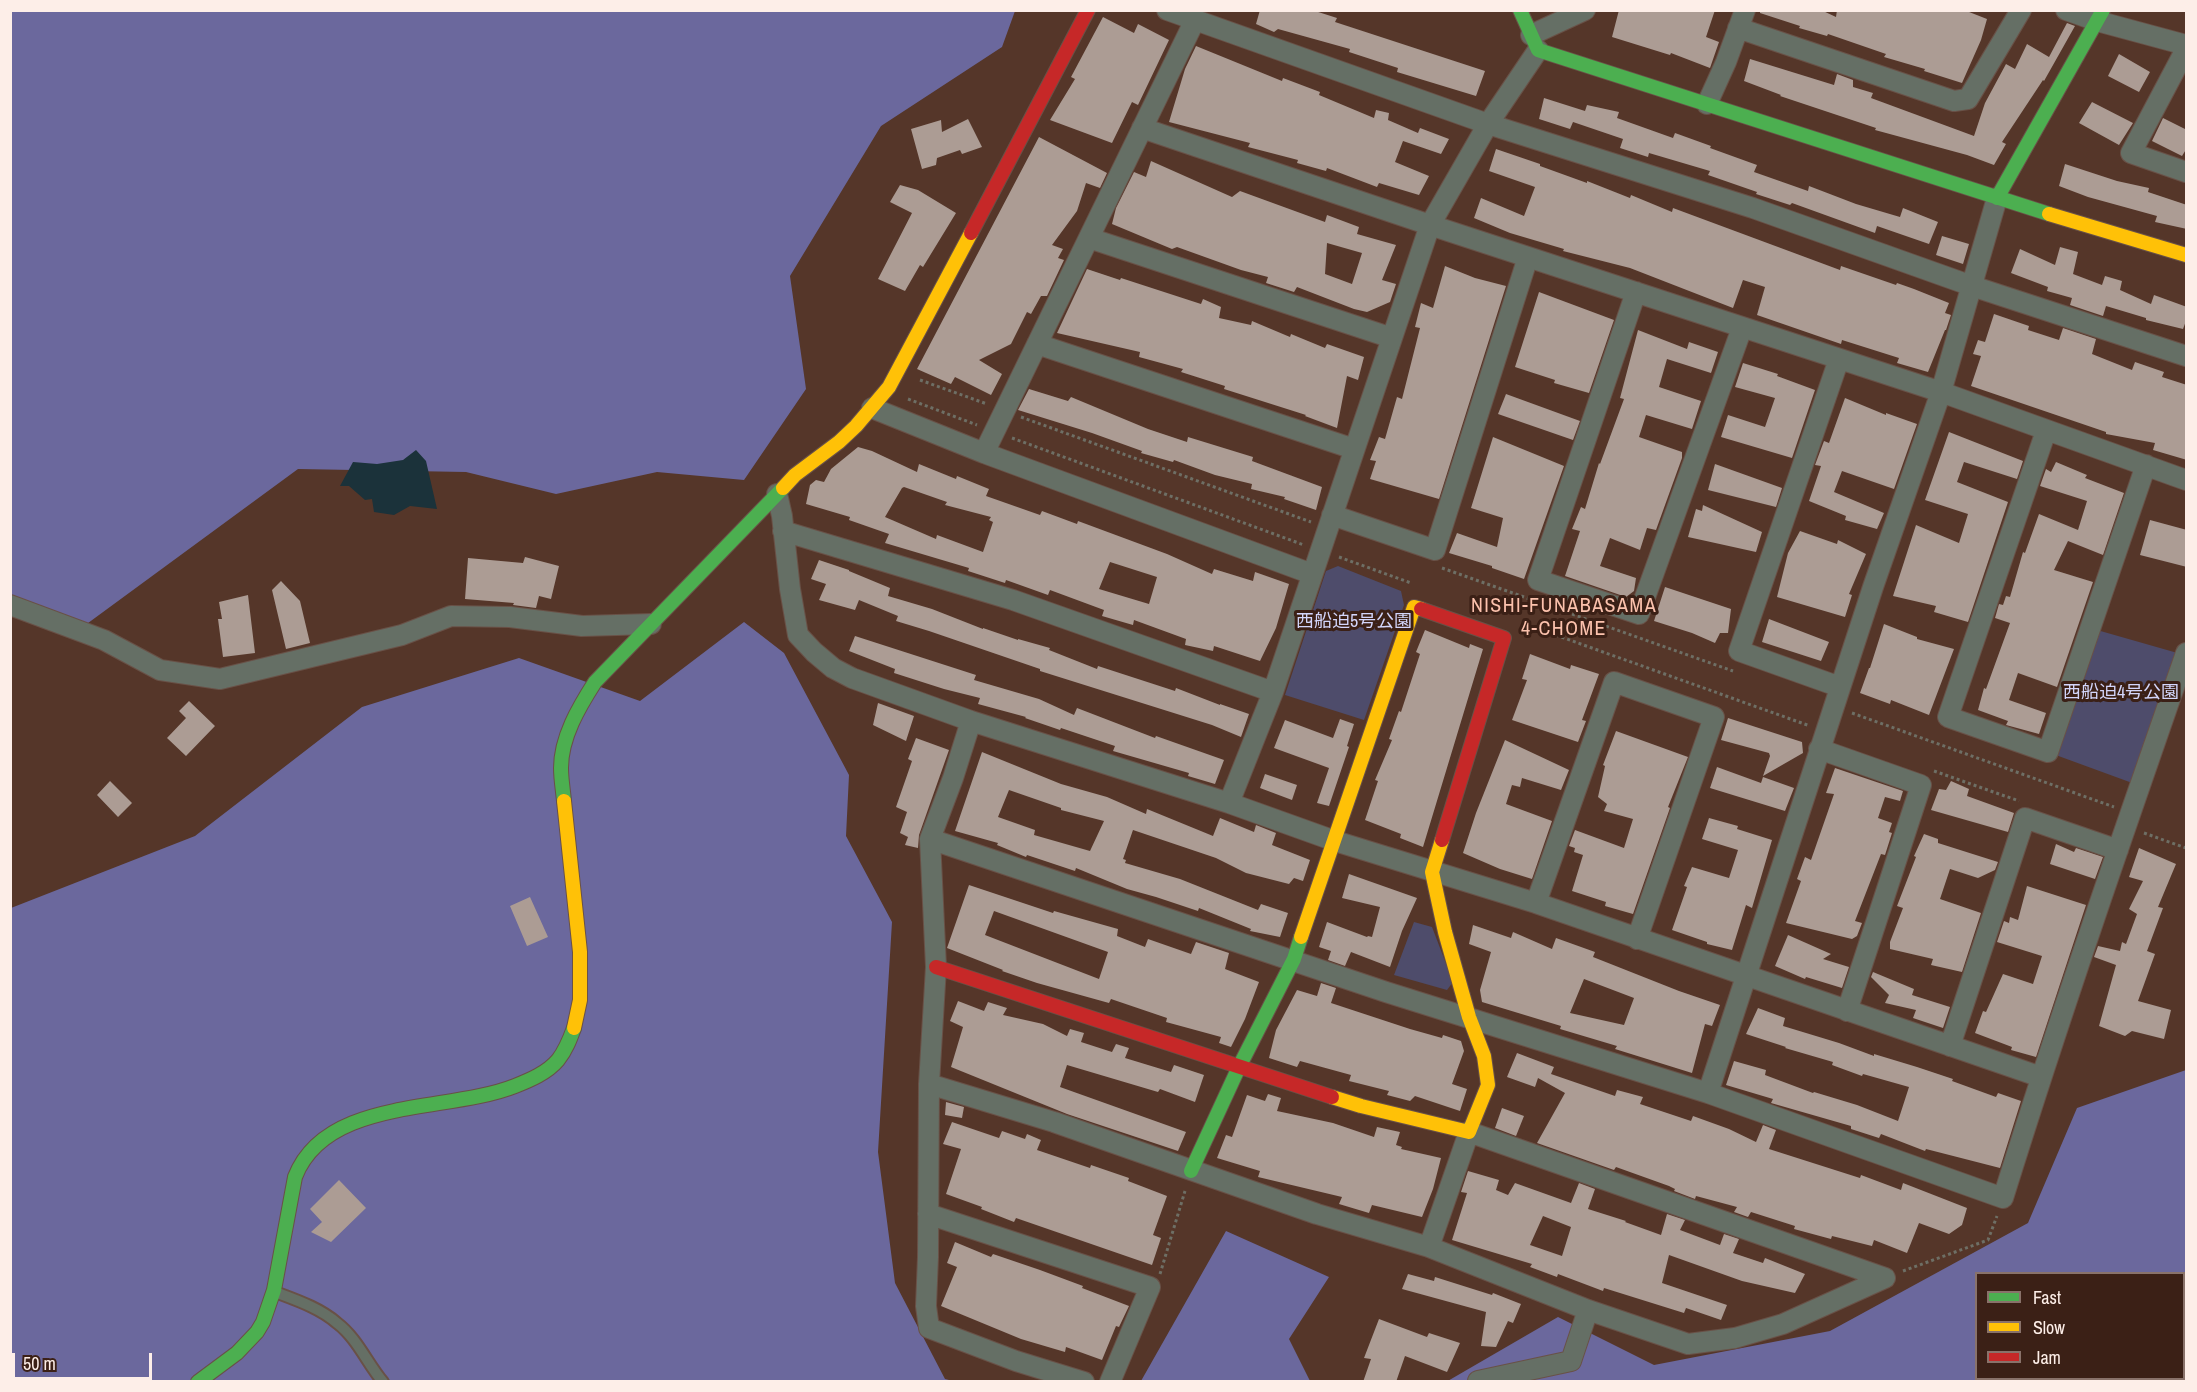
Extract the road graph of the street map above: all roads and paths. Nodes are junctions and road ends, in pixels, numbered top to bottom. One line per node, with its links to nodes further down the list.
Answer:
1 (1088, 10): 28 (street)
2 (1167, 10): 9 (street)
3 (1520, 10): 10 (street)
4 (1585, 10): 10 (street)
5 (2021, 10): 8 (street)
6 (2066, 10): 7 (street)
7 (2100, 16): 11 (street); 16 (street)
8 (1741, 19): 12 (street)
9 (1195, 21): 13 (street); 14 (street)
10 (1534, 43): 12 (street); 13 (street)
11 (2187, 47): 15 (street)
12 (1707, 104): 16 (street)
13 (1488, 124): 17 (street); 21 (street)
14 (1142, 128): 17 (street); 18 (street)
15 (2187, 172)
16 (1997, 198): 19 (street); 21 (street)
17 (1430, 225): 20 (street); 24 (street)
18 (1089, 238): 24 (street); 25 (street)
19 (2187, 255)
20 (1528, 257): 22 (street); 38 (street)
21 (1972, 286): 26 (street); 29 (street)
22 (1636, 292): 23 (street); 23 (street)
23 (1742, 328): 27 (street)
24 (1392, 338): 33 (street)
25 (1037, 344): 31 (street); 33 (street)
26 (2187, 356)
27 (1839, 359): 29 (street); 46 (street)
28 (897, 371): 30 (street); 31 (path)
29 (1941, 392): 32 (street); 46 (street)
30 (872, 408): 34 (street); 37 (street)
31 (1005, 411): 34 (street); 38 (path)
32 (2046, 431): 35 (street); 35 (street)
33 (1354, 449): 38 (street)
34 (984, 453): 41 (street)
35 (2146, 465): 36 (street)
36 (2187, 480)
37 (777, 494): 39 (street); 43 (street)
38 (1330, 522): 41 (street)
39 (783, 531): 47 (street); 49 (street)
40 (1440, 568): 45 (path)
41 (1312, 574): 47 (street)
42 (10, 605): 43 (street)
43 (651, 624): 77 (street)
44 (2187, 653): 52 (street)
45 (1744, 675)
46 (1840, 687): 48 (street)
47 (1273, 692): 51 (street)
48 (1834, 706): 50 (street); 52 (path)
49 (971, 722): 51 (street); 53 (street)
50 (1820, 749): 62 (street); 63 (street)
51 (1229, 803): 54 (street)
52 (2128, 819): 55 (path); 56 (street)
53 (930, 839): 60 (street); 61 (street)
54 (1335, 841): 57 (street); 57 (street); 60 (street)
55 (2187, 848)
56 (2118, 850): 65 (street); 67 (street)
57 (1432, 872): 58 (street); 64 (street)
58 (1536, 903): 59 (street); 59 (street)
59 (1637, 939): 62 (street)
60 (1294, 959): 64 (street); 66 (street)
61 (936, 967): 66 (street); 68 (street)
62 (1745, 976): 63 (street); 69 (street)
63 (1847, 1011): 65 (street)
64 (1470, 1017): 69 (street); 70 (street)
65 (1950, 1046): 67 (street)
66 (1239, 1067): 70 (street); 71 (street)
67 (2041, 1077): 72 (street)
68 (929, 1084): 71 (street); 73 (street)
69 (1708, 1093): 72 (street)
70 (1469, 1132): 74 (street); 75 (street)
71 (1191, 1171): 74 (street); 76 (path)
72 (2003, 1198): 75 (path)
73 (928, 1214): 76 (street); 82 (street)
74 (1429, 1247): 78 (street)
75 (1885, 1278): 78 (street)
76 (1150, 1287): 83 (street)
77 (275, 1291): 80 (street); 81 (lane)
78 (1588, 1310): 79 (street)
79 (1478, 1381)
80 (198, 1382)
81 (383, 1382)
82 (1084, 1382)
83 (1110, 1382)

